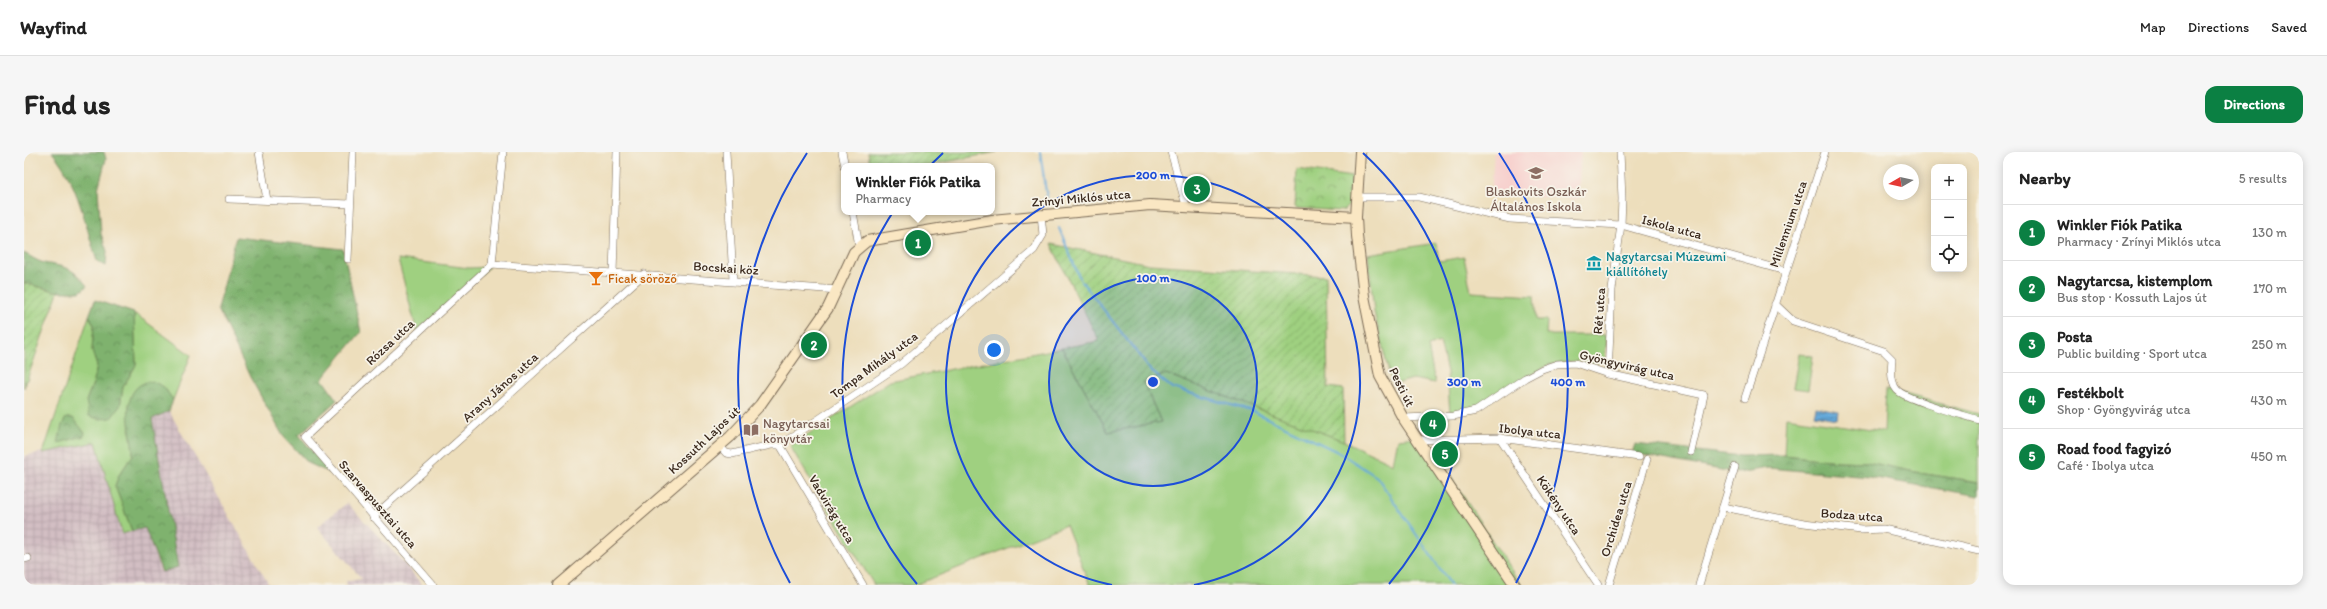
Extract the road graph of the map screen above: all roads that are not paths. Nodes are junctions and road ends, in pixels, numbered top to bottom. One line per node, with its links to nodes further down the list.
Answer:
1 (259, 152): 14 (street)
2 (353, 152): 15 (street)
3 (503, 152): 23 (street)
4 (616, 152): 25 (street)
5 (726, 152): 27 (street)
6 (842, 152): 11 (street)
7 (1171, 152): 16 (street)
8 (1360, 152): 12 (main road, Pesti út)
9 (1620, 152): 20 (street, Rét utca)
10 (1825, 152): 24 (street, Millennium utca)
11 (844, 163)
12 (1357, 197): 19 (main road, Pesti út); 20 (street, Iskola utca)
13 (229, 199): 14 (street)
14 (267, 200): 15 (street)
15 (350, 204): 22 (street)
16 (1186, 206): 17 (main road, Zrínyi Miklós utca); 19 (main road, Zrínyi Miklós utca)
17 (1043, 214): 21 (main road, Zrínyi Miklós utca); 37 (street, Tompa Mihály utca)
18 (854, 215): 21 (street)
19 (1356, 217): 32 (main road, Pesti út)
20 (1621, 225): 24 (street, Iskola utca); 30 (street, Rét utca)
21 (859, 246): 28 (main road, Kossuth Lajos út)
22 (348, 259)
23 (492, 264): 25 (street, Bocskai köz); 34 (street, Rózsa utca)
24 (1785, 271): 29 (street, Millennium utca)
25 (613, 273): 26 (street, Bocskai köz)
26 (644, 274): 27 (street, Bocskai köz); 43 (street, Arany János utca)
27 (733, 280): 28 (street, Bocskai köz)
28 (838, 290): 38 (main road, Kossuth Lajos út)
29 (1775, 304): 31 (street, Millennium utca); 33 (street)
30 (1608, 374): 32 (street, Gyöngyvirág utca); 39 (street, Gyöngyvirág utca)
31 (1745, 398)
32 (1402, 418): 36 (main road, Pesti út)
33 (1979, 420)
34 (305, 437): 43 (street, Szarvaspusztai utca)
35 (1500, 438): 36 (street, Ibolya utca); 40 (street, Ibolya utca); 49 (street, Kökény utca)
36 (1417, 440): 48 (main road, Pesti út)
37 (780, 445): 38 (street, Tompa Mihály utca); 47 (street, Vadvirág utca)
38 (720, 446): 46 (main road, Kossuth Lajos út)
39 (1691, 452)
40 (1643, 458): 50 (street, Orchidea utca)
41 (1735, 467): 42 (street)
42 (1723, 507): 44 (street, Bodza utca); 51 (street)
43 (372, 517): 45 (street, Szarvaspusztai utca)
44 (1979, 551)
45 (433, 585)
46 (559, 585)
47 (863, 585)
48 (1515, 585)
49 (1598, 585)
50 (1609, 585)
51 (1699, 585)

